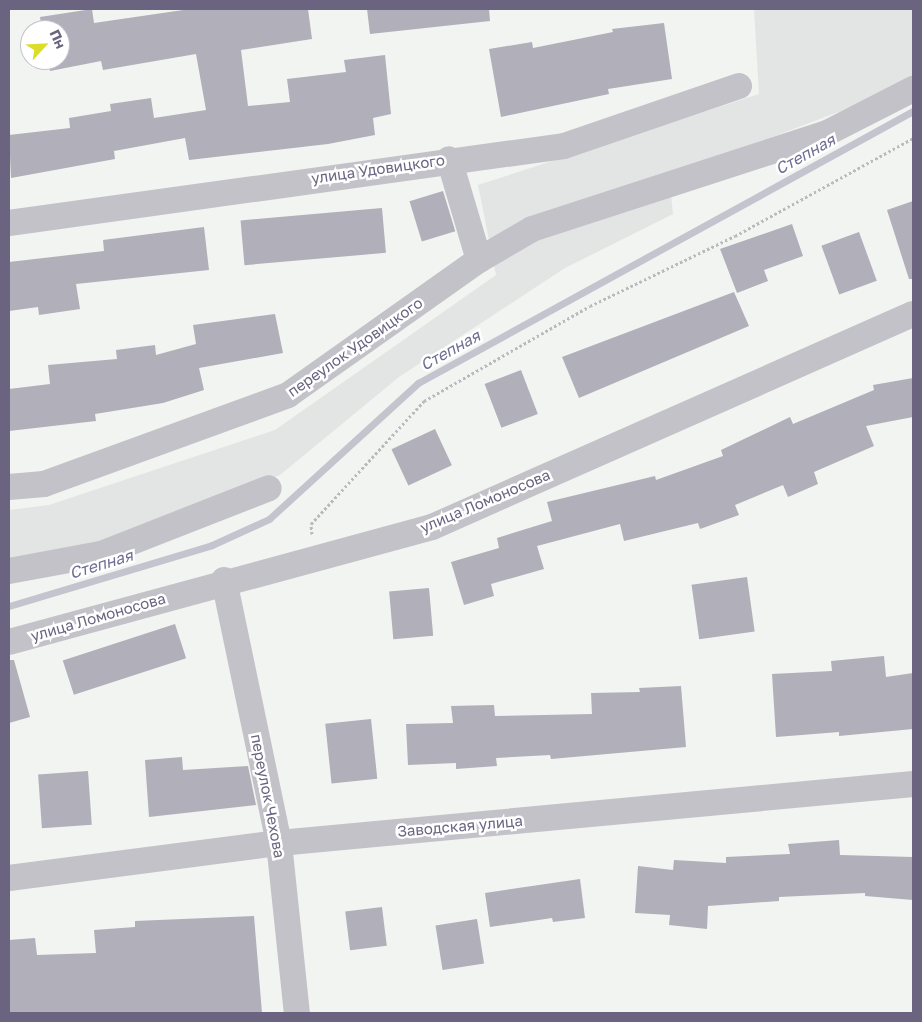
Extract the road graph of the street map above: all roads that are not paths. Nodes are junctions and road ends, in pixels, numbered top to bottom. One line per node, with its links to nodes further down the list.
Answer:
1 (739, 86): 3 (street, улица Удовицкого)
2 (913, 88): 5 (street, переулок Удовицкого)
3 (449, 159): 4 (street, улица Удовицкого); 5 (street)
4 (9, 223)
5 (479, 260): 7 (street, переулок Удовицкого)
6 (913, 314): 10 (street, улица Ломоносова)
7 (9, 487)
8 (269, 488): 9 (street)
9 (9, 571)
10 (224, 580): 11 (street, улица Ломоносова); 13 (street, переулок Чехова)
11 (9, 642)
12 (913, 784): 13 (street, Заводская улица)
13 (279, 843): 14 (street, Заводская улица); 15 (street, переулок Чехова)
14 (9, 878)
15 (297, 1013)

